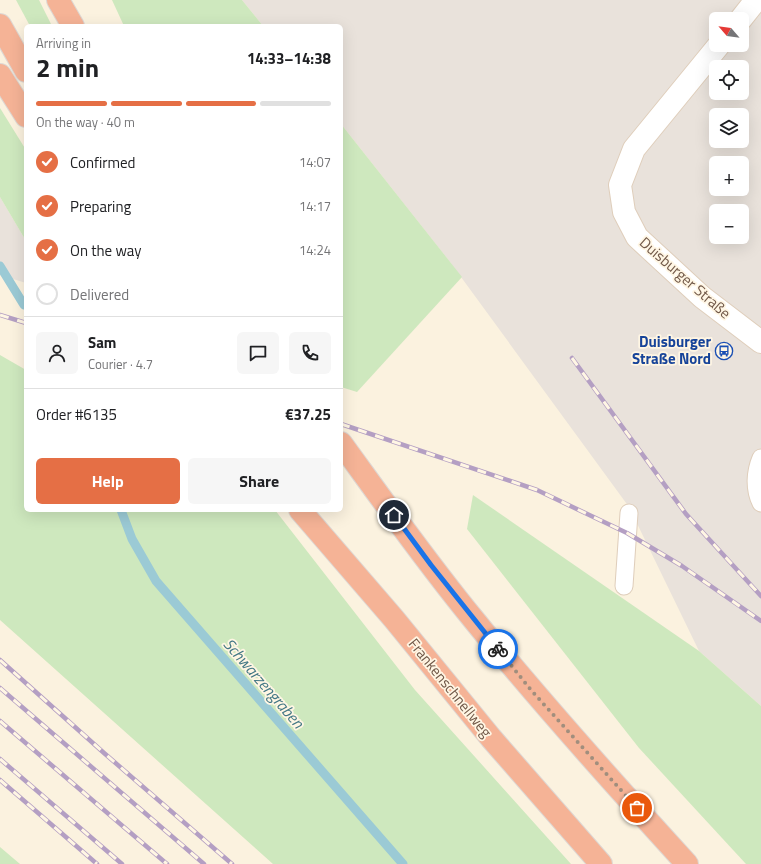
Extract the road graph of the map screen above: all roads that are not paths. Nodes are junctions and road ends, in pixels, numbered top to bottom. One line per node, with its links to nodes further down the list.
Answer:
1 (58, 0): 4 (highway)
2 (756, 0): 3 (street)
3 (747, 12)
4 (72, 24)
5 (0, 25): 7 (highway)
6 (713, 52): 10 (street, Duisburger Straße)
7 (24, 67)
8 (0, 75): 9 (highway)
9 (24, 113)
10 (761, 342)
11 (343, 446): 18 (highway)
12 (761, 458): 13 (lane)
13 (761, 503)
14 (302, 512): 17 (highway, Frankenschnellweg)
15 (629, 513): 16 (lane)
16 (624, 586)
17 (601, 864)
18 (687, 864)

